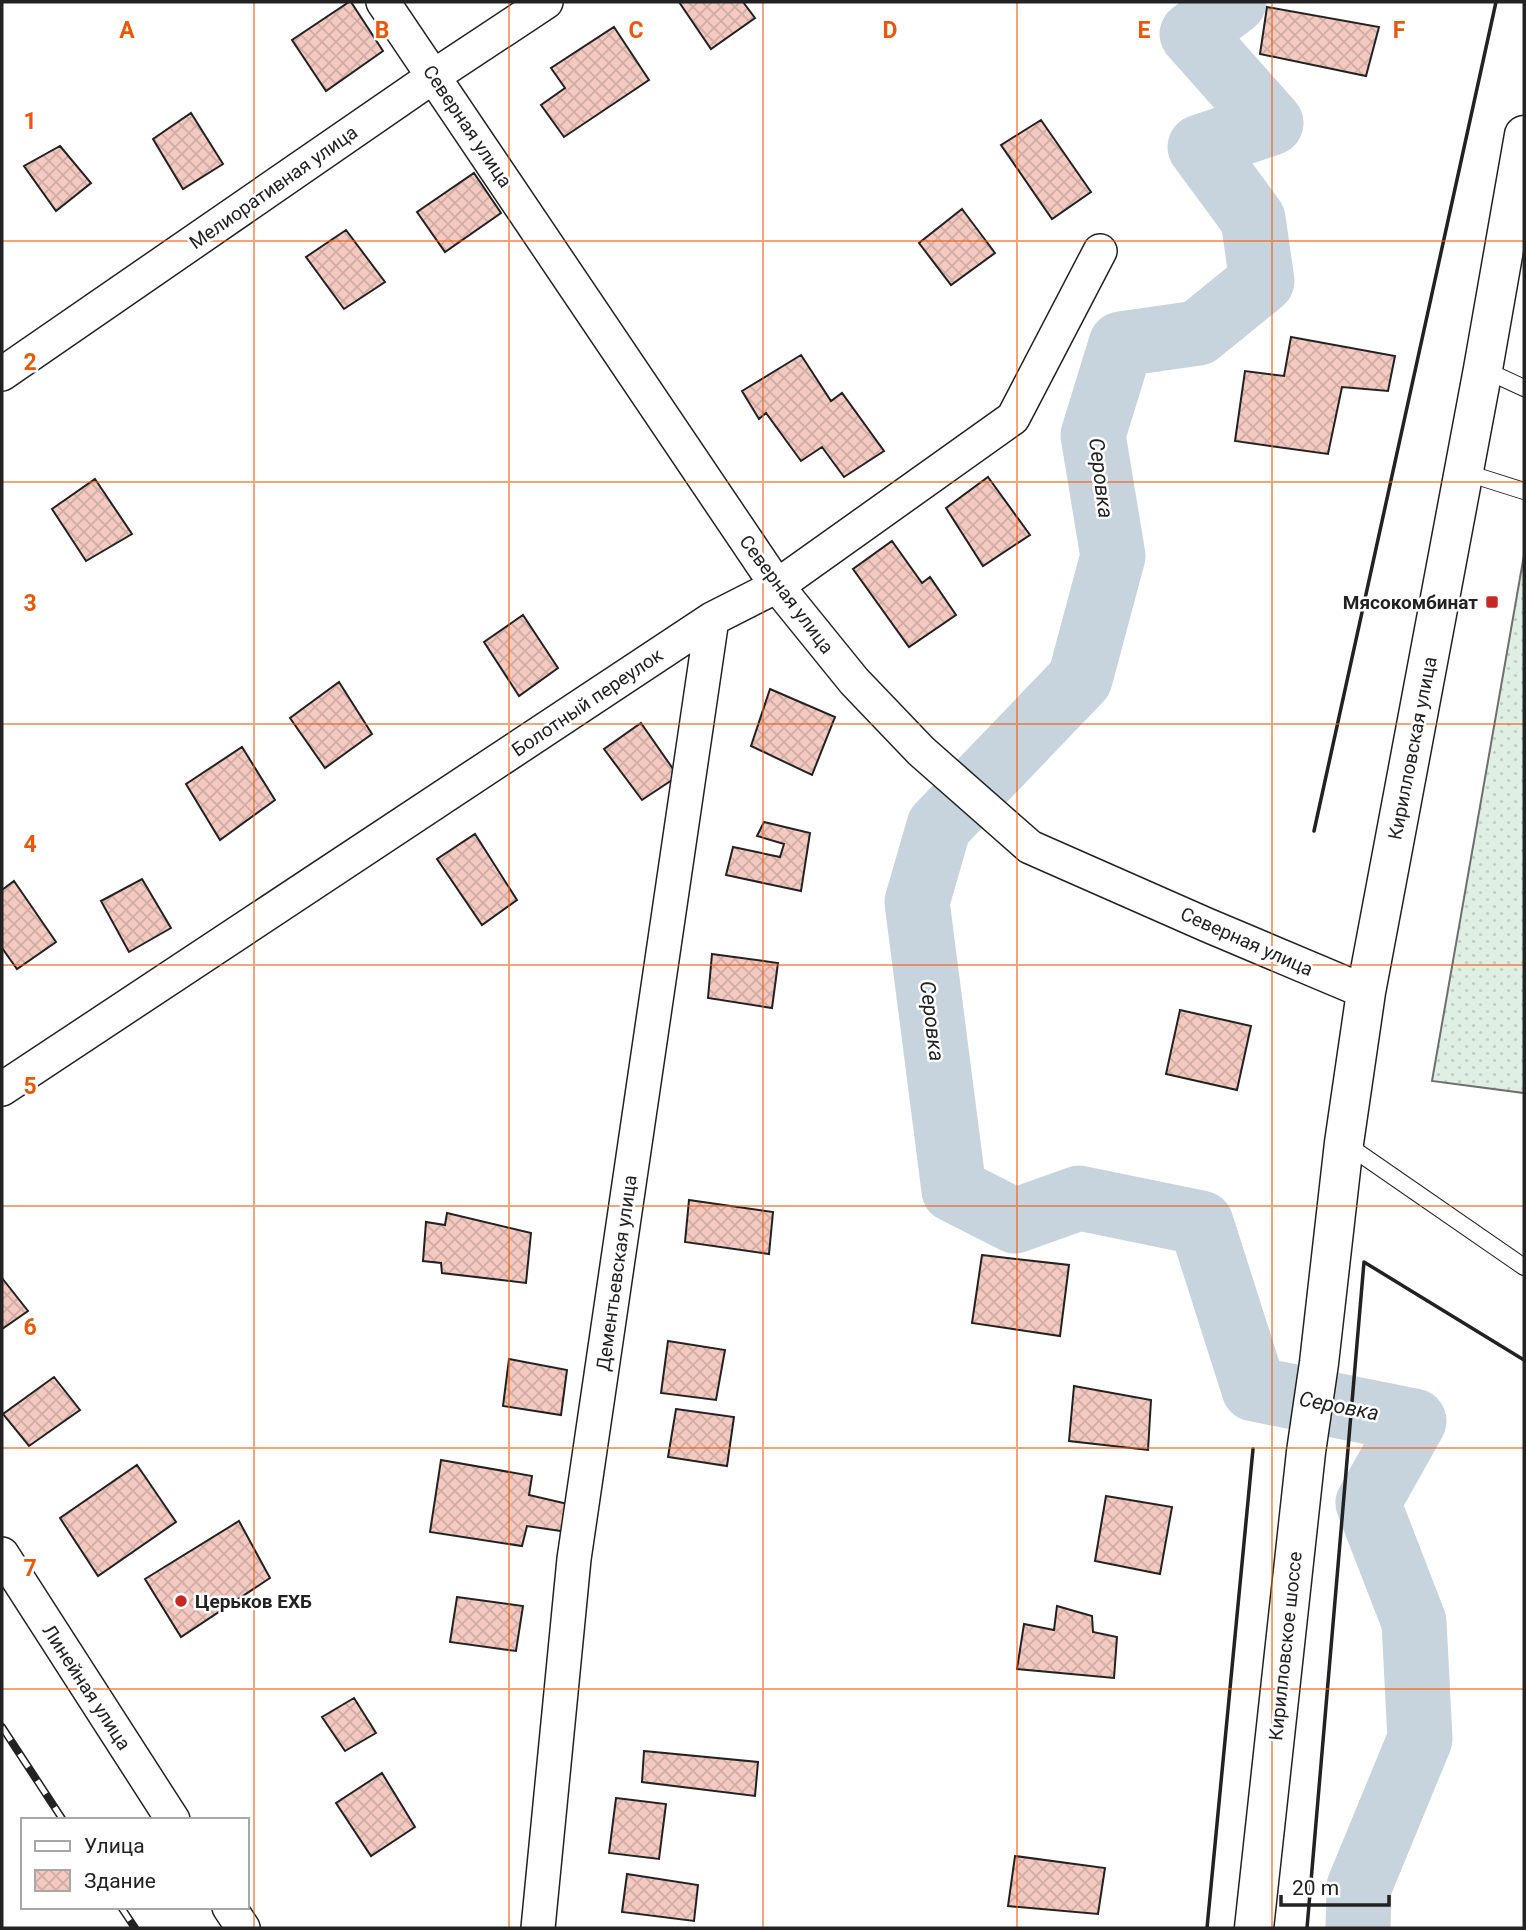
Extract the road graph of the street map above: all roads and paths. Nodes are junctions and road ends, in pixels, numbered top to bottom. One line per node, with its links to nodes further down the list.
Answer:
1 (383, 2): 3 (street, Северная улица)
2 (546, 2): 3 (street, Мелиоративная улица)
3 (434, 76): 7 (street, Мелиоративная улица); 11 (street, Северная улица)
4 (1524, 135): 6 (main road, Кирилловская улица)
5 (1100, 251): 11 (street, Болотный переулок)
6 (1483, 369): 8 (lane); 9 (main road, Кирилловская улица)
7 (2, 374)
8 (1524, 388)
9 (1464, 472): 10 (lane); 13 (main road, Кирилловская улица)
10 (1524, 491)
11 (777, 586): 12 (street, Болотный переулок); 13 (street, Северная улица)
12 (712, 619): 14 (street, Болотный переулок); 22 (street, Дементьевская улица)
13 (1366, 992): 15 (main road, Кирилловская улица)
14 (2, 1089)
15 (1344, 1143): 16 (lane); 17 (main road, Кирилловская улица)
16 (1524, 1267)
17 (1318, 1363): 23 (main road, Кирилловское шоссе)
18 (2, 1554): 19 (street, Линейная улица)
19 (172, 1818)
20 (230, 1909): 21 (street)
21 (243, 1928)
22 (538, 1928)
23 (1254, 1928)

